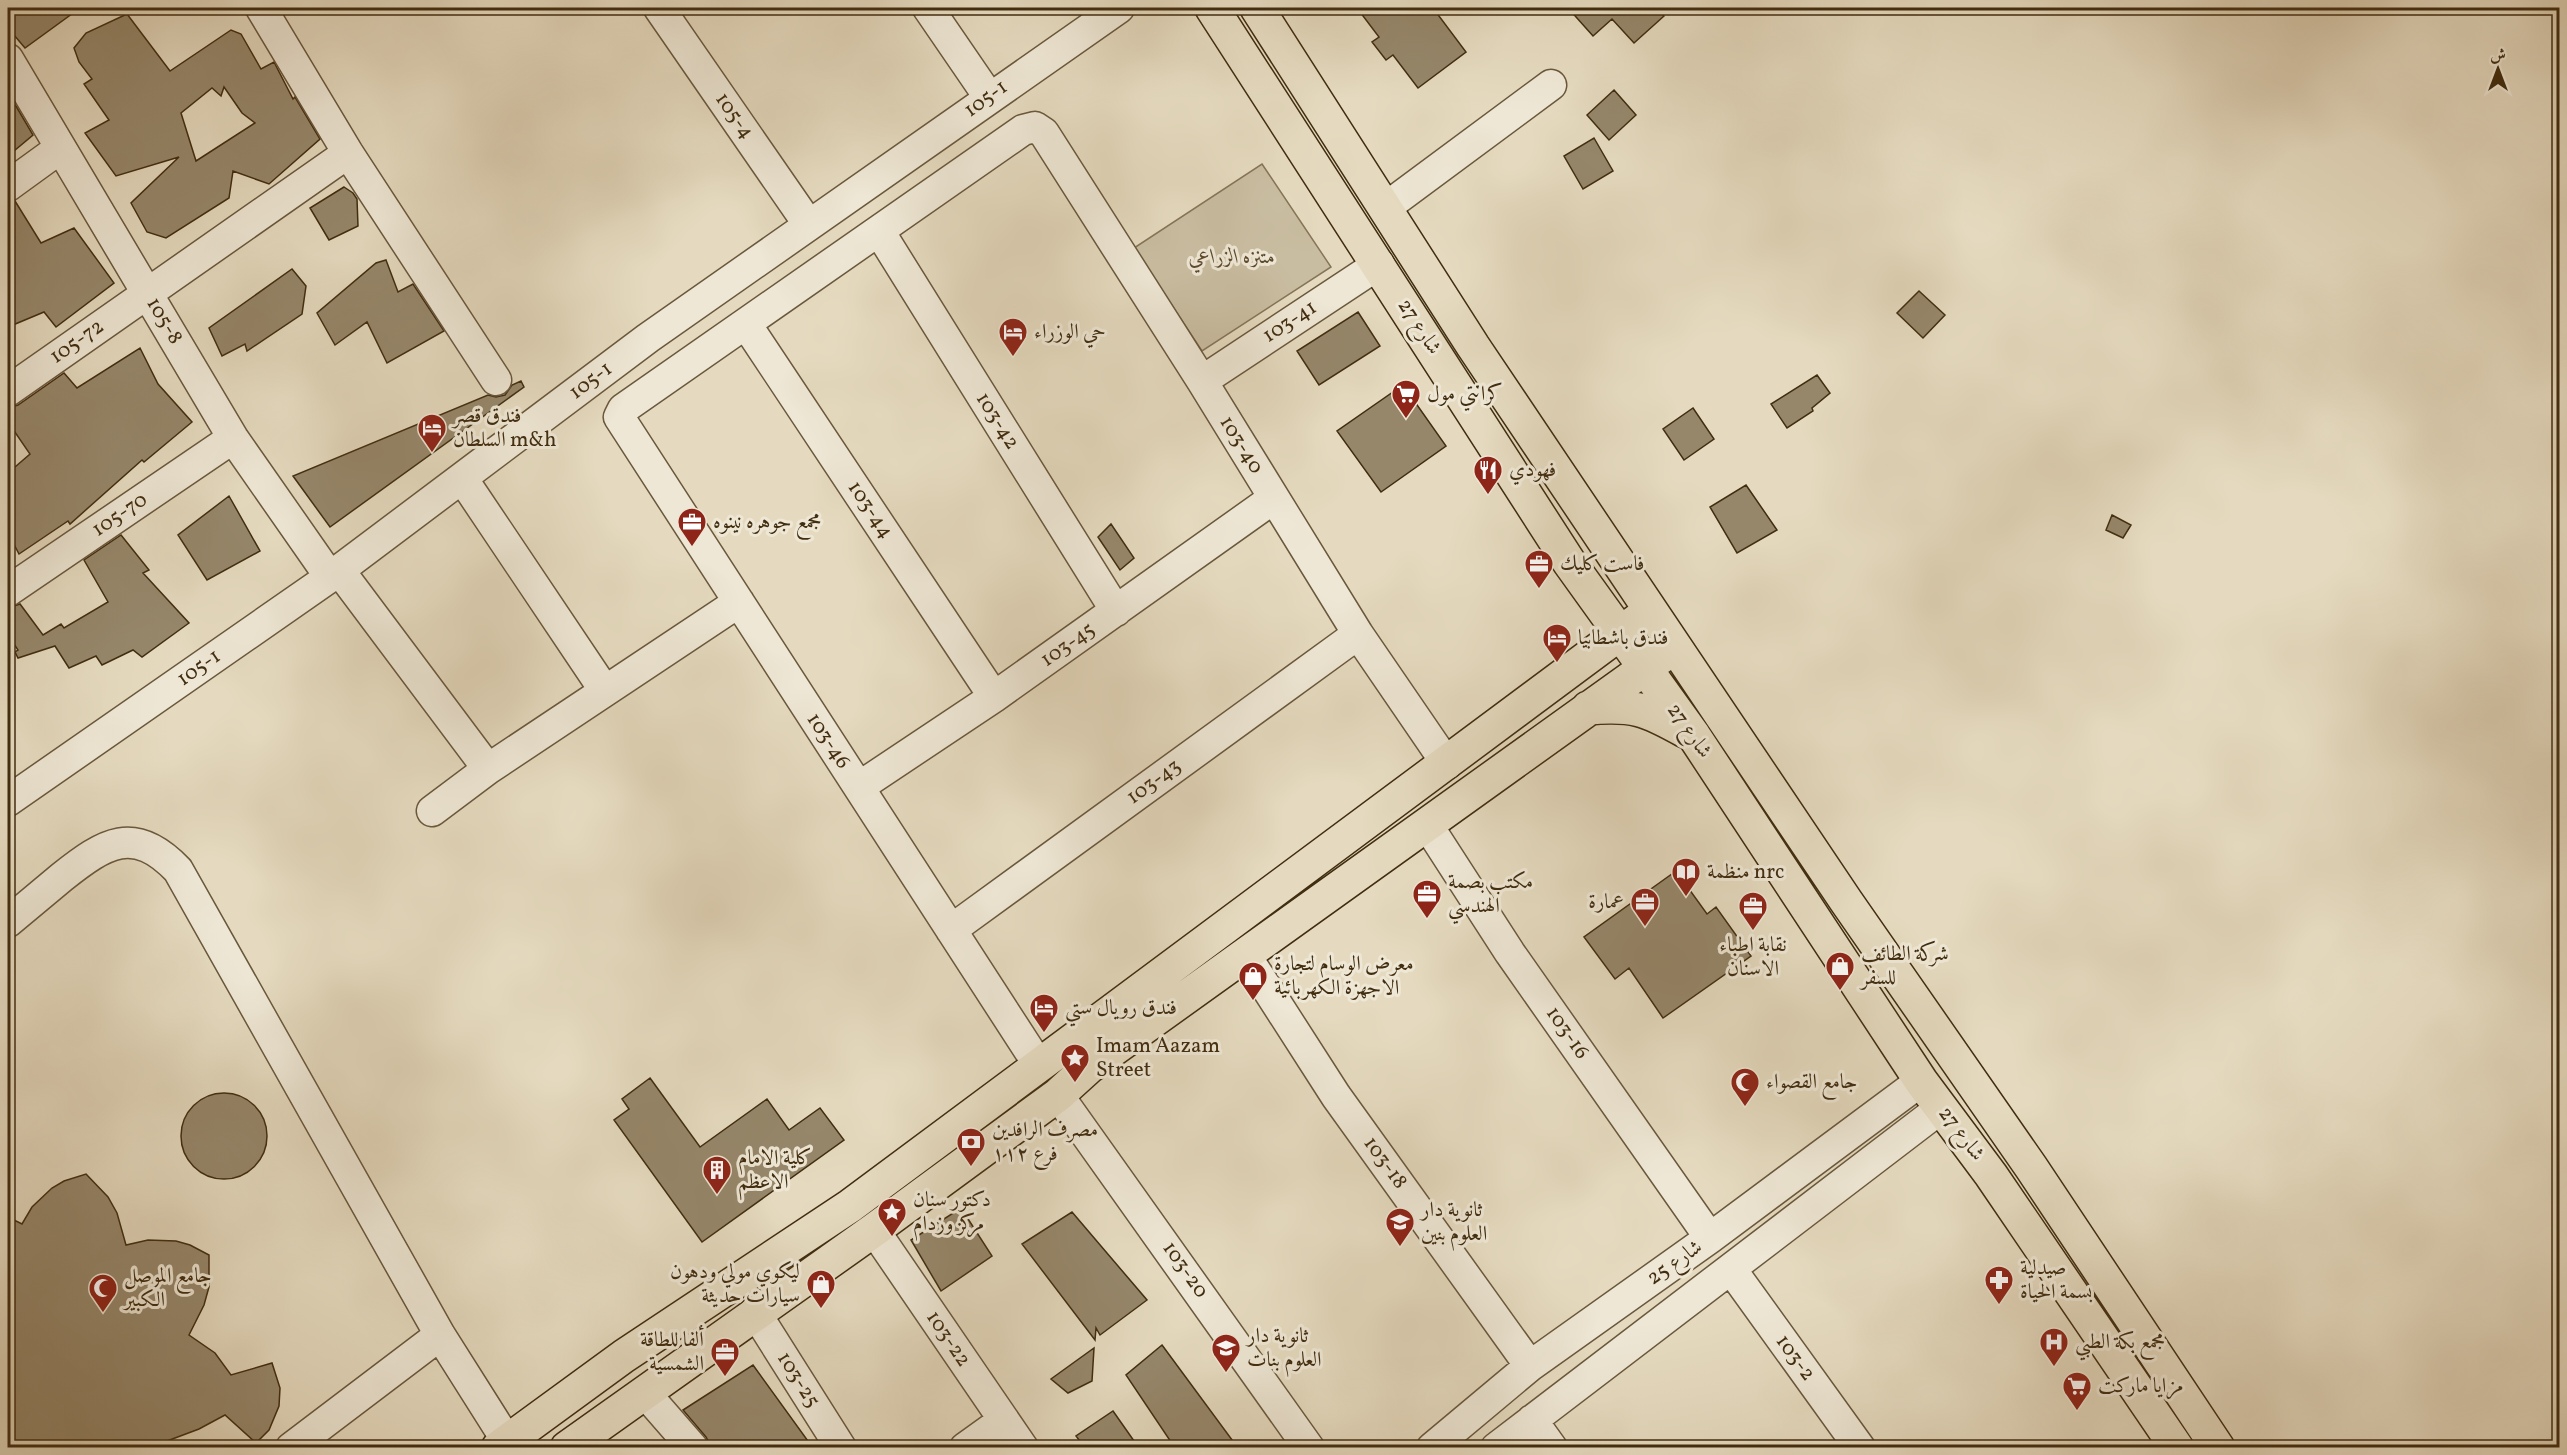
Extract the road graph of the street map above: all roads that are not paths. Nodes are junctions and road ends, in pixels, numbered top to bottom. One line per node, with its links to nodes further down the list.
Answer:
1 (261, 8): 11 (street)
2 (659, 8): 14 (street, 105-4)
3 (928, 8): 9 (street)
4 (1119, 8): 9 (street, 105-1)
5 (1212, 8): 16 (main road, شارع 27)
6 (1257, 8): 13 (main road, شارع 27)
7 (8, 59): 10 (street, 105-8)
8 (1551, 85): 13 (street)
9 (989, 97): 14 (street, 105-1)
10 (59, 149): 12 (street); 17 (street, 105-8)
11 (348, 153): 17 (street, 105-72); 21 (street)
12 (8, 186)
13 (1385, 207): 31 (main road, شارع 27)
14 (809, 225): 19 (street, 105-1)
15 (879, 231): 18 (street); 22 (street, 103-40); 32 (street, 103-42)
16 (1379, 264): 22 (street, 103-41); 27 (main road, شارع 27)
17 (147, 292): 23 (street, 105-72); 24 (street, 105-8)
18 (746, 324): 20 (street); 39 (street, 103-44)
19 (648, 338): 20 (street); 25 (street, 105-1)
20 (675, 374): 30 (street, 103-46)
21 (496, 380)
22 (1202, 381): 26 (street, 103-40)
23 (8, 391)
24 (233, 438): 28 (street, 105-8); 29 (street, 105-70)
25 (462, 478): 28 (street, 105-1); 38 (street)
26 (1274, 498): 32 (street, 103-45); 33 (street, 103-40)
27 (1569, 562): 34 (main road, شارع 27); 37 (main road)
28 (334, 574): 43 (street, 105-8); 45 (street, 105-1)
29 (8, 591)
30 (739, 602): 38 (street); 44 (street, 103-46)
31 (1651, 610): 34 (main road); 35 (main road, شارع 27)
32 (1116, 611): 39 (street, 103-45)
33 (1358, 634): 42 (street, 103-40); 49 (street, 103-43)
34 (1620, 634): 36 (main road, شارع 27); 37 (main road)
35 (1676, 646): 36 (main road); 77 (main road, شارع 27)
36 (1644, 668): 40 (main road); 41 (main road, شارع 27)
37 (1570, 669): 42 (main road)
38 (605, 692): 43 (street)
39 (994, 697): 44 (street, 103-45)
40 (1588, 708): 41 (main road); 47 (main road)
41 (1694, 736): 52 (main road, شارع 27)
42 (1448, 764): 51 (main road)
43 (488, 769): 46 (street)
44 (859, 787): 49 (street, 103-46)
45 (8, 801)
46 (432, 810)
47 (1428, 826): 50 (main road); 56 (street, 103-16)
48 (8, 922): 59 (street)
49 (951, 930): 51 (street, 103-46)
50 (1246, 956): 53 (main road); 60 (street, 103-18)
51 (1038, 1064): 64 (main road)
52 (1921, 1081): 54 (main road, شارع 27); 56 (street, شارع 25)
53 (1058, 1095): 55 (main road); 71 (street, 103-20)
54 (1941, 1108): 57 (street, شارع 25); 76 (main road, شارع 27)
55 (874, 1230): 58 (main road); 62 (street, 103-22)
56 (1710, 1238): 60 (street, شارع 25)
57 (1731, 1269): 63 (street, شارع 25); 75 (street, 103-2)
58 (755, 1312): 61 (main road); 68 (street, 103-25)
59 (441, 1335): 64 (street); 65 (street)
60 (1530, 1366): 72 (street, شارع 25)
61 (645, 1393): 66 (main road); 67 (street)
62 (1004, 1420): 69 (street); 70 (street, 103-22)
63 (1532, 1420): 73 (street, شارع 25); 74 (street)
64 (502, 1444)
65 (291, 1448)
66 (567, 1448)
67 (693, 1448)
68 (841, 1448)
69 (965, 1448)
70 (1023, 1448)
71 (1309, 1448)
72 (1432, 1448)
73 (1496, 1448)
74 (1552, 1448)
75 (1860, 1448)
76 (2177, 1448)
77 (2218, 1448)

